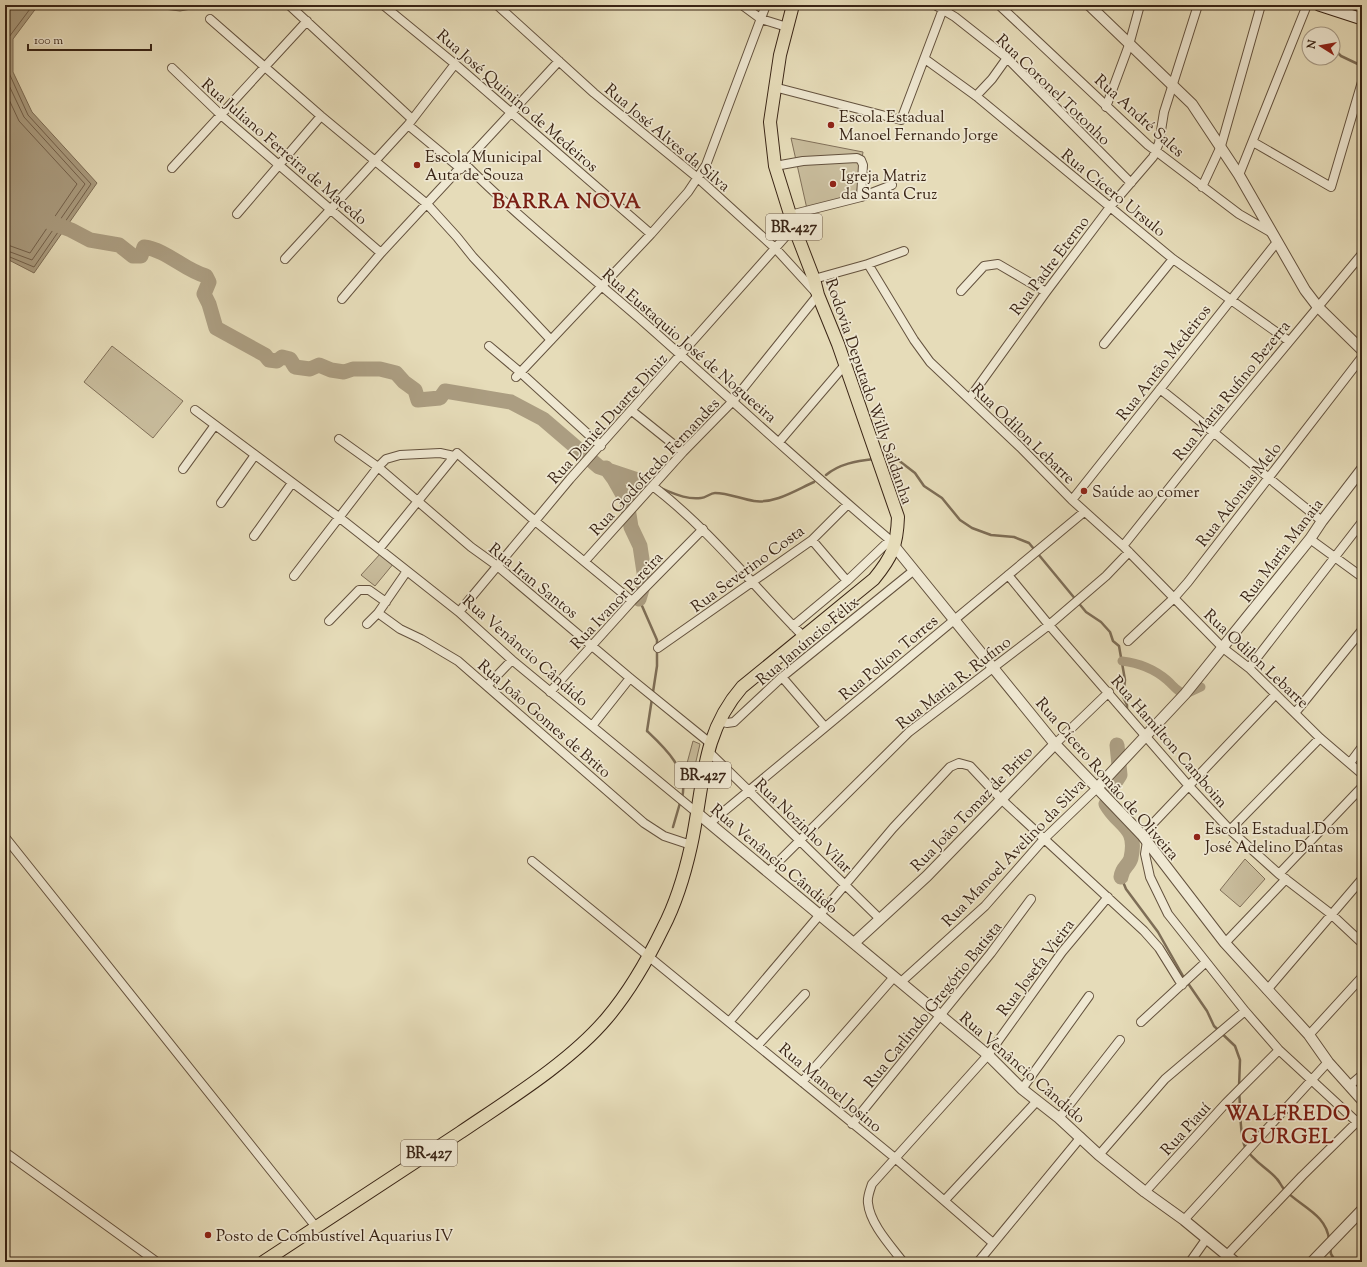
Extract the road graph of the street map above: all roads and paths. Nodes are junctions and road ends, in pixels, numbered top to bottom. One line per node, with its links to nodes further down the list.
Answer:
1 (289, 5): 19 (street, Rua Eustaquio José de Nogueeira)
2 (383, 5): 25 (street, Rua José Quinino de Medeiros)
3 (497, 5): 24 (street, Rua José Alves da Silva)
4 (742, 5): 18 (street)
5 (766, 5): 18 (street)
6 (793, 5): 20 (main road, Rodovia Deputado Willy Saldanha / BR-427)
7 (935, 5): 15 (street, Rua Coronel Totonho)
8 (999, 5): 32 (street, Rua André Sales)
9 (1089, 5): 21 (street)
10 (1140, 5): 21 (street)
11 (1198, 5): 29 (street)
12 (1261, 5): 38 (street)
13 (1307, 5): 37 (street)
14 (1319, 5): 17 (main road)
15 (943, 9): 22 (street, Rua Coronel Totonho); 23 (street)
16 (210, 19): 26 (street)
17 (1362, 19)
18 (762, 20): 20 (street); 46 (street)
19 (307, 21): 26 (street); 36 (street, Rua Eustaquio José de Nogueeira)
20 (787, 27): 30 (main road, Rodovia Deputado Willy Saldanha / BR-427)
21 (1129, 46): 29 (street); 32 (street)
22 (1007, 58): 31 (street); 47 (street, Rua Coronel Totonho)
23 (925, 59): 30 (street); 31 (street, Rua Cícero Ursulo)
24 (559, 61): 33 (street); 46 (street, Rua José Alves da Silva)
25 (455, 64): 33 (street, Rua José Quinino de Medeiros); 36 (street)
26 (264, 67): 34 (street); 35 (street)
27 (172, 68): 34 (street, Rua Juliano Ferreira de Macedo)
28 (1362, 82): 37 (street)
29 (1173, 84): 38 (street); 39 (street)
30 (774, 87): 42 (main road, Rodovia Deputado Willy Saldanha / BR-427)
31 (976, 96): 52 (street, Rua Cícero Ursulo)
32 (1106, 107): 39 (street, Rua André Sales)
33 (512, 114): 43 (street); 57 (street, Rua José Quinino de Medeiros)
34 (221, 115): 41 (street, Rua Juliano Ferreira de Macedo); 44 (street)
35 (321, 116): 40 (street); 41 (street)
36 (410, 122): 40 (street); 43 (street, Rua Eustaquio José de Nogueeira)
37 (1253, 142): 45 (street)
38 (1221, 146): 45 (street); 49 (street)
39 (1156, 152): 47 (street, Rua Padre Eterno); 49 (street, Rua André Sales)
40 (375, 161): 51 (street); 53 (street)
41 (279, 165): 53 (street, Rua Juliano Ferreira de Macedo); 54 (street)
42 (775, 166): 50 (street); 55 (main road, Rodovia Deputado Willy Saldanha / BR-427)
43 (463, 167): 51 (street); 67 (street, Rua Eustaquio José de Nogueeira)
44 (172, 168)
45 (1239, 175): 58 (street)
46 (699, 179): 57 (street); 59 (street, Rua José Alves da Silva)
47 (1131, 183): 52 (street, Rua Padre Eterno)
48 (892, 186): 50 (street)
49 (1202, 187): 58 (street, Rua André Sales)
50 (861, 197): 55 (street)
51 (427, 204): 61 (street); 74 (street)
52 (1110, 207): 63 (street, Rua Cícero Ursulo); 69 (street, Rua Padre Eterno)
53 (331, 210): 61 (street, Rua Juliano Ferreira de Macedo); 64 (street)
54 (237, 214)
55 (790, 215): 56 (main road, Rodovia Deputado Willy Saldanha / BR-427)
56 (794, 227): 59 (street, Rua Daniel Duarte Diniz); 66 (main road, Rodovia Deputado Willy Saldanha / BR-427)
57 (651, 234): 67 (street)
58 (1275, 237): 72 (street, Rua Antão Medeiros); 73 (street)
59 (776, 249): 70 (street, Rua José Alves da Silva); 79 (street, Rua Daniel Duarte Diniz)
60 (904, 251): 65 (street)
61 (380, 253): 71 (street)
62 (1362, 254): 73 (street, Rua Maria Rufino Bezerra)
63 (1173, 259): 72 (street, Rua Cícero Ursulo); 76 (street)
64 (285, 260)
65 (868, 264): 66 (street); 84 (street, Rua Odilon Lebarre)
66 (814, 279): 70 (main road, Rodovia Deputado Willy Saldanha / BR-427)
67 (602, 286): 74 (street); 79 (street, Rua Eustaquio José de Nogueeira)
68 (961, 291): 69 (street)
69 (1046, 292): 84 (street, Rua Padre Eterno)
70 (818, 295): 81 (main road, Rodovia Deputado Willy Saldanha / BR-427); 85 (street, Rua Godofredo Fernandes)
71 (342, 298)
72 (1230, 300): 75 (street, Rua Cícero Ursulo); 83 (street, Rua Antão Medeiros)
73 (1318, 307): 75 (street, Rua Maria Rufino Bezerra); 78 (street)
74 (551, 340): 82 (street)
75 (1290, 341): 89 (street, Rua Maria Rufino Bezerra)
76 (1104, 344)
77 (489, 346): 82 (street)
78 (1362, 350)
79 (681, 356): 85 (street, Rua Eustaquio José de Nogueeira); 87 (street, Rua Daniel Duarte Diniz)
80 (1362, 357): 99 (street, Rua Adonias Melo)
81 (844, 366): 91 (street); 115 (main road, Rodovia Deputado Willy Saldanha / BR-427)
82 (518, 374): 92 (street)
83 (1160, 389): 89 (street); 103 (street, Rua Antão Medeiros)
84 (969, 399): 103 (street, Rua Odilon Lebarre)
85 (733, 401): 91 (street, Rua Eustaquio José de Nogueeira); 93 (street, Rua Godofredo Fernandes)
86 (195, 410): 88 (street, Rua Venâncio Cândido)
87 (632, 411): 92 (street, Rua Daniel Duarte Diniz); 93 (street)
88 (215, 424): 94 (street, Rua Venâncio Cândido); 97 (street)
89 (1214, 432): 99 (street); 117 (street, Rua Maria Rufino Bezerra)
90 (339, 439): 96 (street, Rua Iran Santos)
91 (779, 442): 105 (street, Rua Eustaquio José de Nogueeira)
92 (601, 446): 108 (street, Rua Daniel Duarte Diniz)
93 (683, 452): 101 (street, Rua Godofredo Fernandes)
94 (255, 455): 100 (street, Rua Venâncio Cândido); 104 (street)
95 (456, 455): 96 (street); 102 (street); 108 (street)
96 (378, 467): 102 (street, Rua Iran Santos); 107 (street)
97 (183, 469)
98 (1362, 469): 109 (street, Rua Maria Manaia)
99 (1268, 479): 109 (street); 128 (street, Rua Adonias Melo)
100 (292, 483): 107 (street, Rua Venâncio Cândido); 112 (street)
101 (654, 487): 111 (street); 119 (street, Rua Godofredo Fernandes)
102 (417, 500): 116 (street); 120 (street, Rua Iran Santos)
103 (1072, 500): 106 (street, Rua Odilon Lebarre)
104 (221, 503)
105 (848, 504): 114 (street, Rua Severino Costa); 115 (street, Rua Eustaquio José de Nogueeira)
106 (1084, 512): 117 (street, Rua Odilon Lebarre); 124 (street, Rua Polion Torres)
107 (340, 518): 116 (street, Rua Venâncio Cândido); 123 (street)
108 (535, 521): 119 (street); 120 (street, Rua Daniel Duarte Diniz)
109 (1322, 521): 113 (street, Rua Maria Manaia)
110 (1362, 522): 118 (street)
111 (703, 529): 127 (street); 129 (street, Rua Ivanor Pereira)
112 (254, 536)
113 (1310, 539): 118 (street); 143 (street, Rua Maria Manaia)
114 (812, 540): 126 (street); 127 (street, Rua Severino Costa)
115 (893, 544): 122 (street, Rua Cícero Romão de Oliveira); 126 (street); 139 (main road, Rodovia Deputado Willy Saldanha / BR-427)
116 (379, 549): 121 (street, Rua Venâncio Cândido)
117 (1126, 549): 128 (street, Rua Odilon Lebarre); 136 (street, Rua Maria R. Rufino)
118 (1335, 557): 125 (street); 145 (street)
119 (586, 561): 129 (street)
120 (496, 566): 131 (street, Rua Daniel Duarte Diniz); 141 (street, Rua Iran Santos)
121 (407, 571): 130 (street); 131 (street, Rua Venâncio Cândido)
122 (913, 571): 134 (street, Rua Cícero Romão de Oliveira); 147 (street, Rua Janúncio Félix)
123 (294, 576)
124 (1008, 576): 134 (street, Rua Polion Torres); 136 (street, Rua Hamilton Camboim)
125 (1362, 577)
126 (847, 581): 137 (street)
127 (753, 582): 137 (street); 142 (street, Rua Severino Costa)
128 (1174, 598): 140 (street, Rua Adonias Melo); 143 (street, Rua Odilon Lebarre)
129 (632, 601): 141 (street, Rua Ivanor Pereira)
130 (386, 602): 132 (street); 133 (street)
131 (459, 612): 144 (street, Rua Venâncio Cândido)
132 (378, 613): 135 (street); 149 (street, Rua João Gomes de Brito)
133 (329, 621)
134 (954, 621): 146 (street, Rua Cícero Romão de Oliveira); 156 (street, Rua Polion Torres)
135 (367, 624)
136 (1049, 625): 146 (street, Rua Maria R. Rufino); 151 (street, Rua Hamilton Camboim)
137 (793, 626): 139 (street)
138 (1362, 630): 153 (street)
139 (804, 637): 154 (main road, Rodovia Deputado Willy Saldanha / BR-427)
140 (1128, 640)
141 (592, 646): 148 (street, Rua Iran Santos); 150 (street, Rua Ivanor Pereira)
142 (658, 648)
143 (1223, 648): 145 (street, Rua Odilon Lebarre); 157 (street, Rua Manoel Avelino da Silva)
144 (512, 660): 149 (street); 150 (street, Rua Venâncio Cândido)
145 (1249, 668): 152 (street, Rua Odilon Lebarre)
146 (993, 669): 159 (street, Rua Cícero Romão de Oliveira); 174 (street, Rua Maria R. Rufino)
147 (782, 677): 154 (street, Rua Janúncio Félix); 156 (street)
148 (630, 678): 155 (street); 160 (street, Rua Iran Santos)
149 (487, 686): 176 (street, Rua João Gomes de Brito)
150 (550, 692): 155 (street, Rua Venâncio Cândido)
151 (1109, 692): 157 (street, Rua Hamilton Camboim); 159 (street, Rua João Tomaz de Brito)
152 (1275, 695): 153 (street, Rua Odilon Lebarre); 164 (street)
153 (1295, 714): 158 (street, Rua Odilon Lebarre)
154 (719, 721): 160 (main road, Rodovia Deputado Willy Saldanha / BR-427)
155 (592, 726): 169 (street, Rua Venâncio Cândido)
156 (825, 727): 167 (street, Rua Polion Torres)
157 (1146, 736): 164 (street, Rua Hamilton Camboim); 166 (street, Rua Manoel Avelino da Silva)
158 (1320, 738): 162 (street, Rua Odilon Lebarre); 171 (street)
159 (1055, 744): 166 (street, Rua Cícero Romão de Oliveira); 168 (street, Rua João Tomaz de Brito)
160 (709, 747): 167 (street, Rua Nozinho Vilar); 169 (main road, Rodovia Deputado Willy Saldanha / BR-427)
161 (1362, 747): 162 (street)
162 (1350, 763): 163 (street, Rua Odilon Lebarre)
163 (1362, 774)
164 (1188, 785): 171 (street, Rua Hamilton Camboim); 173 (street)
165 (1362, 787): 179 (street)
166 (1096, 788): 172 (street, Rua Manoel Avelino da Silva); 173 (street, Rua Cícero Romão de Oliveira)
167 (749, 791): 170 (street, Rua Polion Torres); 174 (street, Rua Nozinho Vilar)
168 (1001, 799): 172 (street); 181 (street); 186 (street, Rua João Tomaz de Brito)
169 (696, 812): 170 (street, Rua Venâncio Cândido); 176 (main road, Rodovia Deputado Willy Saldanha / BR-427)
170 (710, 823): 178 (street, Rua Venâncio Cândido)
171 (1230, 830): 179 (street, Rua Hamilton Camboim)
172 (1044, 838): 182 (street); 193 (street, Rua Manoel Avelino da Silva)
173 (1144, 838): 188 (street, Rua Cícero Romão de Oliveira); 191 (street)
174 (800, 839): 178 (street, Rua Maria R. Rufino); 181 (street, Rua Nozinho Vilar)
175 (7, 843): 226 (street)
176 (692, 845): 190 (main road, Rodovia Deputado Willy Saldanha / BR-427)
177 (532, 861): 190 (street, Rua Manoel Josino)
178 (768, 872): 185 (street, Rua Venâncio Cândido)
179 (1283, 876): 184 (street, Rua Hamilton Camboim); 188 (street)
180 (1362, 879): 184 (street)
181 (846, 885): 185 (street); 186 (street, Rua Nozinho Vilar)
182 (1108, 897): 194 (street); 206 (street, Rua Josefa Vieira)
183 (1031, 899): 199 (street, Rua Carlindo Gregório Batista)
184 (1331, 914): 189 (street, Rua Hamilton Camboim); 195 (street)
185 (820, 915): 187 (street, Rua Venâncio Cândido); 200 (street)
186 (880, 919): 187 (street, Rua João Tomaz de Brito)
187 (854, 943): 193 (street, Rua Venâncio Cândido)
188 (1225, 943): 195 (street, Rua Cícero Romão de Oliveira)
189 (1362, 943)
190 (648, 954): 200 (street, Rua Manoel Josino); 226 (main road, Rodovia Deputado Willy Saldanha / BR-427)
191 (1206, 962): 194 (street); 198 (street)
192 (1362, 977): 202 (street)
193 (898, 980): 199 (street, Rua Venâncio Cândido); 210 (street, Rua Manoel Avelino da Silva)
194 (1182, 985): 201 (street)
195 (1267, 990): 202 (street, Rua Cícero Romão de Oliveira)
196 (805, 994): 204 (street)
197 (1089, 996): 212 (street)
198 (1245, 1011): 205 (street); 220 (street)
199 (941, 1016): 206 (street, Rua Venâncio Cândido); 217 (street, Rua Carlindo Gregório Batista)
200 (730, 1021): 204 (street, Rua Manoel Josino)
201 (1141, 1022)
202 (1309, 1035): 207 (street, Rua Cícero Romão de Oliveira)
203 (1120, 1040): 215 (street)
204 (758, 1045): 210 (street, Rua Manoel Josino)
205 (1279, 1050): 209 (street); 222 (street, Rua Piauí)
206 (988, 1055): 212 (street, Rua Venâncio Cândido); 221 (street, Rua Josefa Vieira)
207 (1328, 1062): 209 (street); 211 (street, Rua Cícero Romão de Oliveira)
208 (1362, 1075): 211 (street)
209 (1312, 1081): 216 (street); 225 (street)
210 (802, 1082): 217 (street, Rua Manoel Josino)
211 (1350, 1086): 213 (street, Rua Cícero Romão de Oliveira)
212 (1022, 1089): 214 (street, Rua Venâncio Cândido)
213 (1362, 1100)
214 (1037, 1101): 215 (street, Rua Venâncio Cândido); 223 (street)
215 (1059, 1118): 218 (street, Rua Venâncio Cândido)
216 (1359, 1120): 229 (street)
217 (852, 1124): 221 (street, Rua Manoel Josino)
218 (1081, 1137): 220 (street, Rua Venâncio Cândido); 228 (street)
219 (5, 1152): 230 (street)
220 (1100, 1154): 222 (street, Rua Venâncio Cândido)
221 (895, 1158): 223 (street, Rua Manoel Josino); 232 (street, Rua Josefa Vieira)
222 (1145, 1192): 225 (street, Rua Venâncio Cândido)
223 (945, 1200): 228 (street, Rua Manoel Josino)
224 (1362, 1210): 235 (street)
225 (1184, 1220): 227 (street, Rua Venâncio Cândido)
226 (316, 1227): 231 (main road, Rodovia Deputado Willy Saldanha / BR-427)
227 (1207, 1238): 229 (street, Rua Venâncio Cândido); 234 (street)
228 (993, 1243): 233 (street)
229 (1231, 1259)
230 (157, 1262)
231 (263, 1262)
232 (903, 1262)
233 (978, 1262)
234 (1190, 1262)
235 (1312, 1262)

